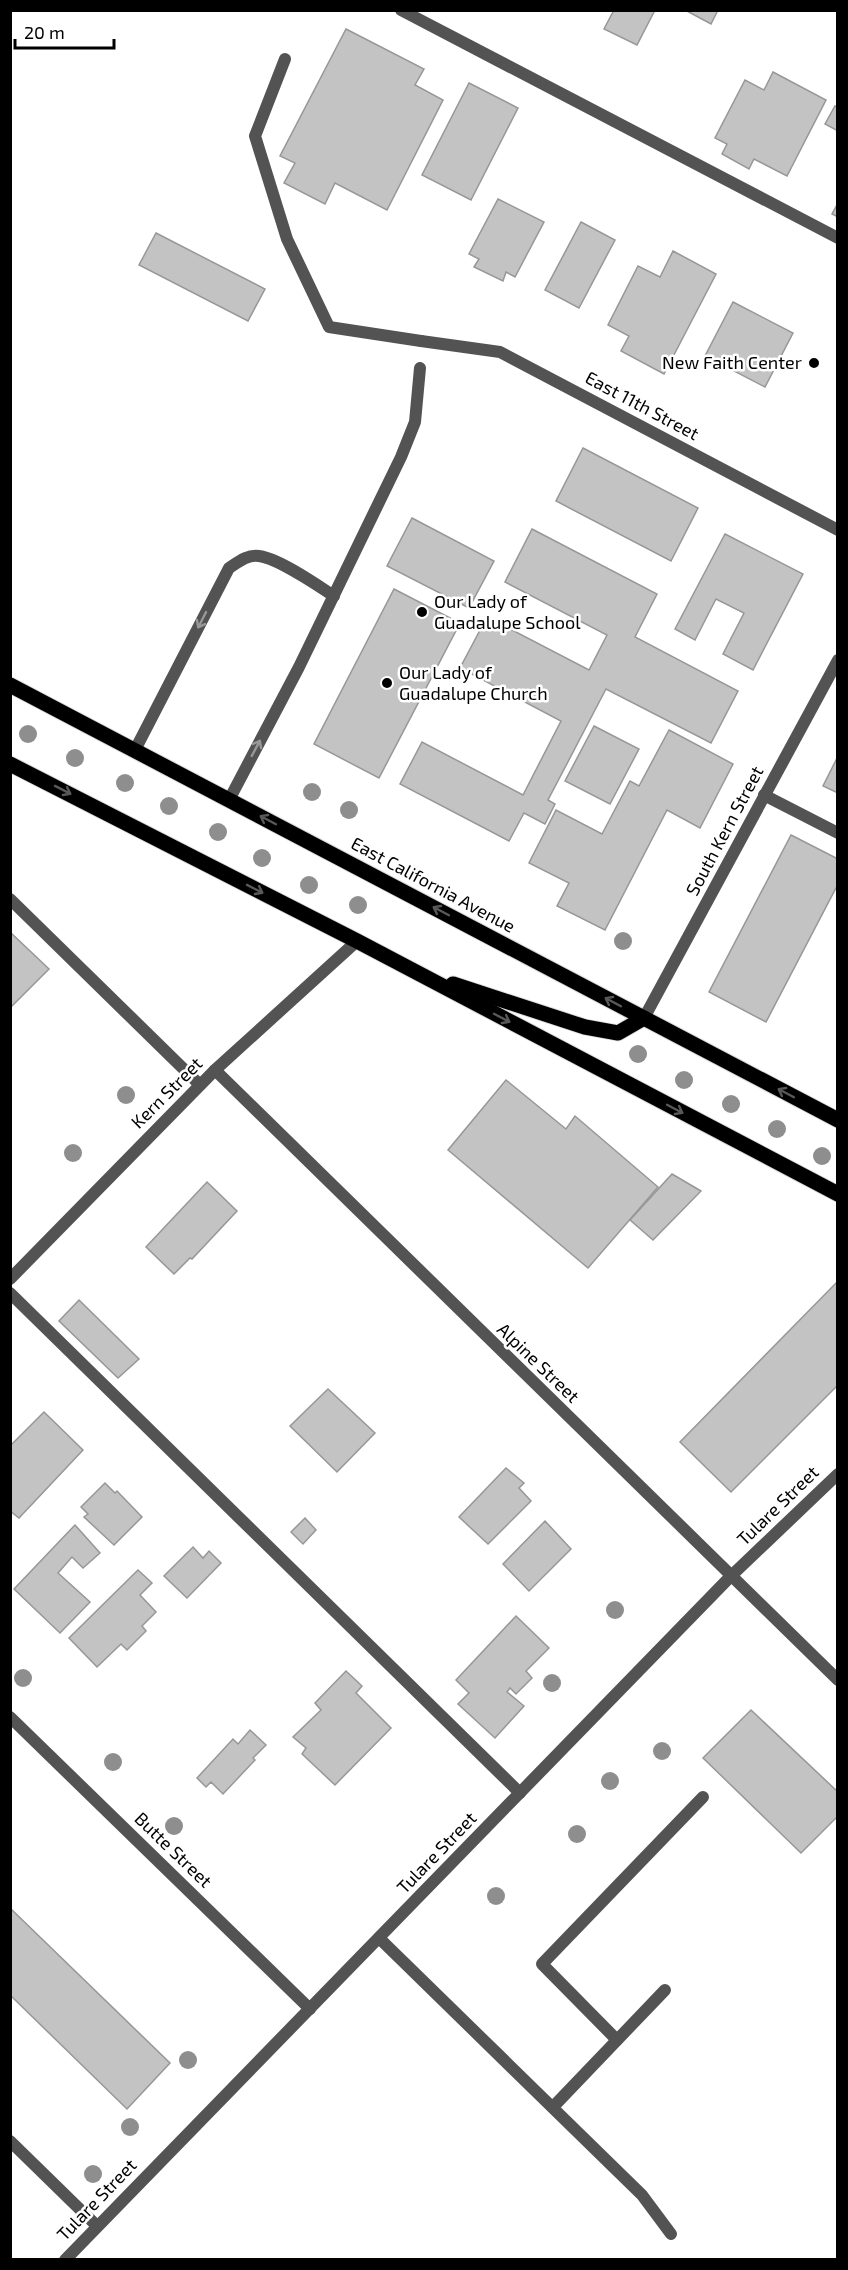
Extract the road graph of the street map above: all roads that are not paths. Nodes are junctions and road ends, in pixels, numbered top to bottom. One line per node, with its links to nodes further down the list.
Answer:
1 (401, 10): 3 (street)
2 (285, 59): 5 (street, East 11th Street)
3 (837, 238)
4 (420, 368): 6 (street)
5 (837, 530)
6 (334, 596): 9 (street, one-way to 9); 12 (street, one-way to 6)
7 (837, 660): 11 (street, South Kern Street)
8 (10, 685): 9 (main road, East California Avenue)
9 (135, 750): 12 (main road, East California Avenue)
10 (10, 764): 15 (main road, one-way to 15)
11 (764, 795): 13 (street); 17 (street, South Kern Street)
12 (229, 800): 17 (main road, East California Avenue, one-way to 12)
13 (837, 833)
14 (10, 899): 19 (street)
15 (357, 941): 16 (main road); 18 (street, Kern Street)
16 (413, 971): 17 (main road); 21 (main road, one-way to 21)
17 (644, 1018): 20 (main road, East California Avenue, one-way to 17)
18 (214, 1070): 19 (street, Kern Street); 25 (street, Alpine Street)
19 (200, 1085): 22 (street, Kern Street)
20 (837, 1120)
21 (837, 1194)
22 (10, 1279)
23 (10, 1293): 28 (street)
24 (837, 1474): 25 (street, Tulare Street)
25 (730, 1577): 26 (street, Alpine Street); 28 (street, Tulare Street)
26 (837, 1680)
27 (10, 1717): 32 (street, Butte Street)
28 (520, 1793): 30 (street, Tulare Street)
29 (703, 1797): 33 (street)
30 (379, 1938): 32 (street, Tulare Street); 34 (street)
31 (665, 1990): 33 (street)
32 (309, 2009): 36 (street, Tulare Street)
33 (617, 2040): 34 (street)
34 (553, 2107): 37 (street)
35 (10, 2141): 36 (street)
36 (97, 2226): 38 (street, Tulare Street)
37 (671, 2234)
38 (65, 2259)

